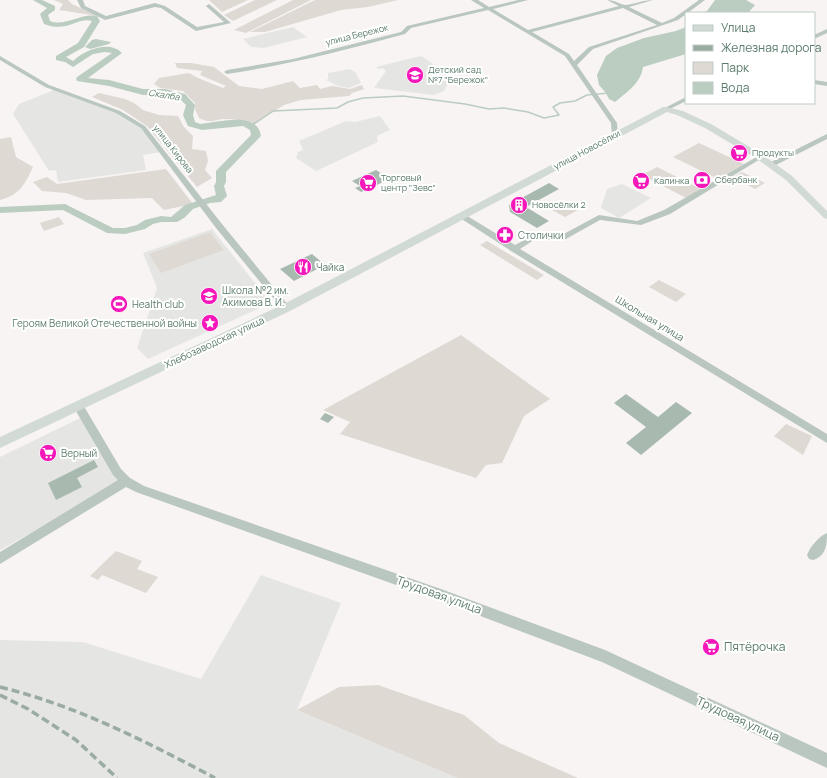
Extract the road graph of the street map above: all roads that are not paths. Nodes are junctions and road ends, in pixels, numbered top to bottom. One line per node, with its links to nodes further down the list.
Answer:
1 (80, 0): 7 (street)
2 (474, 0): 9 (street)
3 (525, 0): 9 (street, улица Бережок)
4 (610, 0): 8 (street)
5 (650, 0): 8 (street)
6 (702, 0): 11 (street)
7 (209, 6)
8 (624, 7): 12 (street); 13 (street)
9 (490, 9): 13 (street); 18 (street, улица Бережок)
10 (685, 12): 12 (street)
11 (686, 12)
12 (662, 25): 17 (street)
13 (529, 31): 17 (street)
14 (827, 31): 15 (street)
15 (815, 37)
16 (0, 58): 33 (street, улица Кирова)
17 (574, 65): 23 (street)
18 (227, 72)
19 (815, 82): 20 (street)
20 (827, 84)
21 (685, 100): 22 (street, улица Новосёлки)
22 (666, 109): 24 (main road, улица Новосёлки); 27 (main road)
23 (614, 123): 24 (street); 25 (street)
24 (629, 128): 25 (main road, улица Новосёлки)
25 (615, 136): 29 (main road, улица Новосёлки)
26 (827, 136): 28 (street)
27 (760, 157): 28 (main road); 32 (street)
28 (771, 164): 31 (main road)
29 (489, 202): 30 (main road, Хлебозаводская улица)
30 (461, 216): 32 (street, Школьная улица); 33 (main road, Хлебозаводская улица)
31 (827, 216)
32 (514, 249): 35 (street, Школьная улица)
33 (286, 308): 34 (main road, Хлебозаводская улица)
34 (78, 406): 36 (main road, Хлебозаводская улица); 37 (street, Трудовая улица)
35 (827, 439)
36 (0, 443)
37 (126, 481): 40 (street); 41 (street, Трудовая улица)
38 (827, 538): 39 (street)
39 (813, 555)
40 (0, 559)
41 (827, 761)

